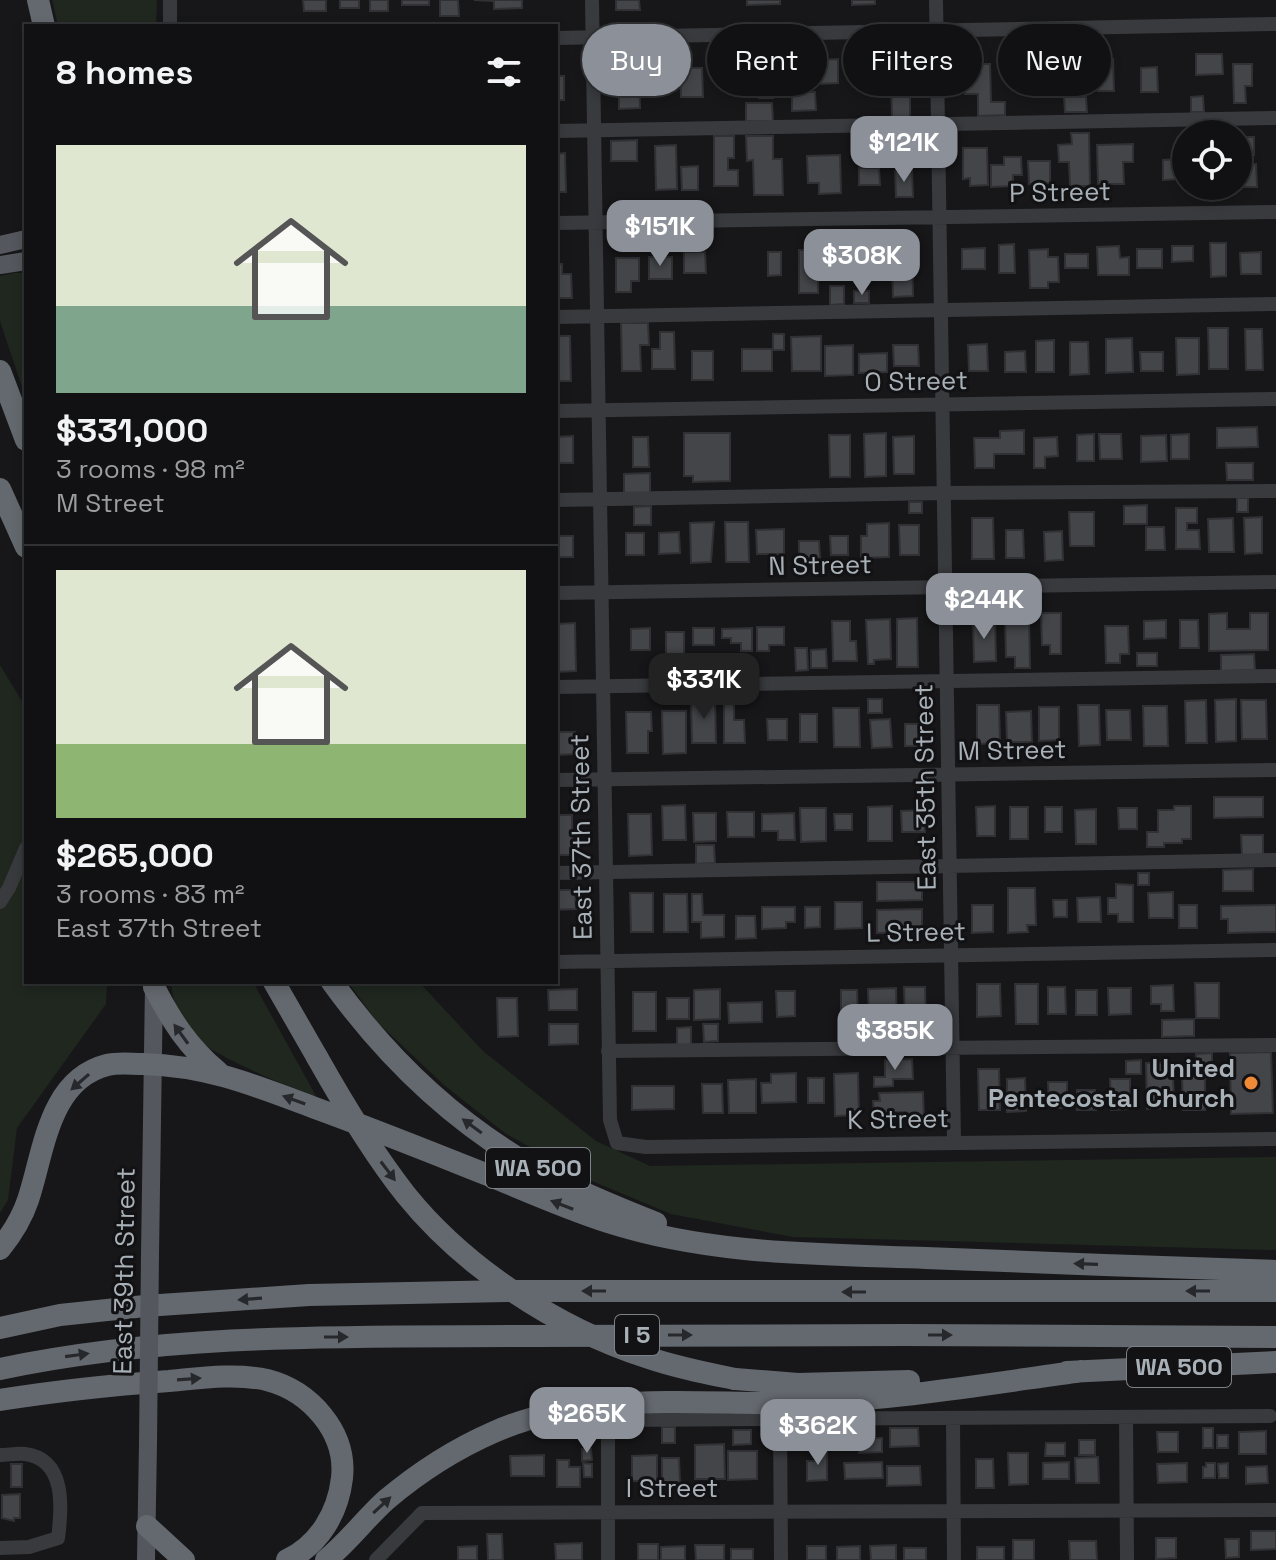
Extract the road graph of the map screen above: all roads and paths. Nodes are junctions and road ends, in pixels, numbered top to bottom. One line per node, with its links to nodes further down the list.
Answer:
1 (38, 0): 5 (highway)
2 (170, 0): 6 (street)
3 (592, 0): 7 (street, East 37th Street)
4 (936, 0): 8 (street, East 35th Street)
5 (44, 24)
6 (170, 24)
7 (592, 24)
8 (937, 24)
9 (1276, 24): 10 (street)
10 (982, 30)
11 (843, 33): 12 (street)
12 (691, 35)
13 (582, 37): 14 (street)
14 (558, 38)
15 (593, 96): 19 (street, East 37th Street)
16 (938, 96): 18 (street, East 35th Street)
17 (1276, 118): 18 (street)
18 (938, 124): 19 (street); 22 (street, East 35th Street)
19 (593, 130): 20 (street); 24 (street, East 37th Street)
20 (558, 131)
21 (1276, 212): 22 (street, P Street)
22 (940, 217): 24 (street, P Street); 30 (street, East 35th Street)
23 (558, 223): 24 (street, P Street)
24 (594, 223): 31 (street, East 37th Street)
25 (24, 239): 26 (main road)
26 (0, 245)
27 (24, 261): 28 (main road)
28 (0, 265)
29 (1276, 304): 30 (street)
30 (942, 310): 31 (street); 35 (street, East 35th Street)
31 (595, 316): 32 (street); 36 (street, East 37th Street)
32 (558, 317)
33 (0, 371): 38 (highway)
34 (1276, 399): 35 (street, O Street)
35 (944, 404): 36 (street, O Street); 41 (street, East 35th Street)
36 (598, 410): 37 (street, O Street); 42 (street, East 37th Street)
37 (558, 411)
38 (24, 435)
39 (0, 489): 44 (highway)
40 (1276, 491): 41 (street)
41 (944, 493): 42 (street); 46 (street, East 35th Street)
42 (599, 499): 43 (street); 47 (street, East 37th Street)
43 (558, 500)
44 (24, 543)
45 (1276, 582): 46 (street, N Street)
46 (946, 587): 47 (street, N Street); 50 (street, East 35th Street)
47 (600, 592): 48 (street, N Street); 52 (street, East 37th Street)
48 (558, 593)
49 (1276, 676): 50 (street)
50 (947, 681): 52 (street); 54 (street, East 35th Street)
51 (558, 687): 52 (street)
52 (602, 687): 55 (street, East 37th Street)
53 (1276, 770): 54 (street, M Street)
54 (948, 774): 55 (street, M Street); 59 (street, East 35th Street)
55 (604, 779): 56 (street, M Street); 60 (street, East 37th Street)
56 (558, 780)
57 (24, 853): 62 (street)
58 (1276, 860): 59 (street)
59 (950, 867): 60 (street); 64 (street, East 35th Street)
60 (605, 872): 61 (street); 65 (street, East 37th Street)
61 (558, 873)
62 (0, 902)
63 (1276, 950): 64 (street, L Street)
64 (951, 956): 65 (street, L Street); 71 (street, East 35th Street)
65 (607, 959): 66 (street, L Street); 72 (street, East 37th Street)
66 (558, 962)
67 (154, 984): 73 (main road, East 39th Street); 74 (highway, one-way to 67)
68 (275, 984): 86 (highway, WA 500, one-way to 86, bridge)
69 (334, 984): 79 (highway, WA 500, one-way to 69)
70 (1276, 1045): 71 (street)
71 (952, 1048): 72 (street); 76 (street, East 35th Street)
72 (608, 1051): 77 (street, East 37th Street)
73 (152, 1064): 74 (highway); 78 (highway, one-way to 78); 98 (main road, East 39th Street, bridge)
74 (218, 1072): 79 (highway, one-way to 74)
75 (1276, 1139): 76 (street, K Street)
76 (954, 1142): 77 (street, K Street)
77 (617, 1143)
78 (0, 1249)
79 (802, 1254): 80 (highway, WA 500, one-way to 79)
80 (1276, 1271)
81 (1276, 1291): 82 (highway, I 5, one-way to 82)
82 (0, 1328)
83 (1276, 1337): 85 (highway, I 5, one-way to 83)
84 (1276, 1362): 86 (highway, WA 500)
85 (0, 1369)
86 (1082, 1371): 103 (highway, one-way to 86)
87 (0, 1400): 102 (highway, one-way to 102)
88 (1270, 1416): 89 (street)
89 (1126, 1417): 90 (street); 94 (street)
90 (953, 1418): 91 (street); 93 (street)
91 (780, 1419): 96 (street); 97 (street)
92 (0, 1455): 99 (street)
93 (954, 1510): 94 (street, I Street); 96 (street, I Street); 107 (street)
94 (1126, 1510): 95 (street, I Street); 108 (street)
95 (1276, 1510)
96 (781, 1511): 97 (street, I Street); 106 (street)
97 (608, 1512): 104 (street, I Street); 105 (street)
98 (147, 1526): 100 (main road, East 39th Street); 101 (highway)
99 (6, 1552)
100 (146, 1560)
101 (184, 1560)
102 (287, 1560)
103 (326, 1560)
104 (376, 1560)
105 (608, 1560)
106 (781, 1560)
107 (954, 1560)
108 (1127, 1560)

